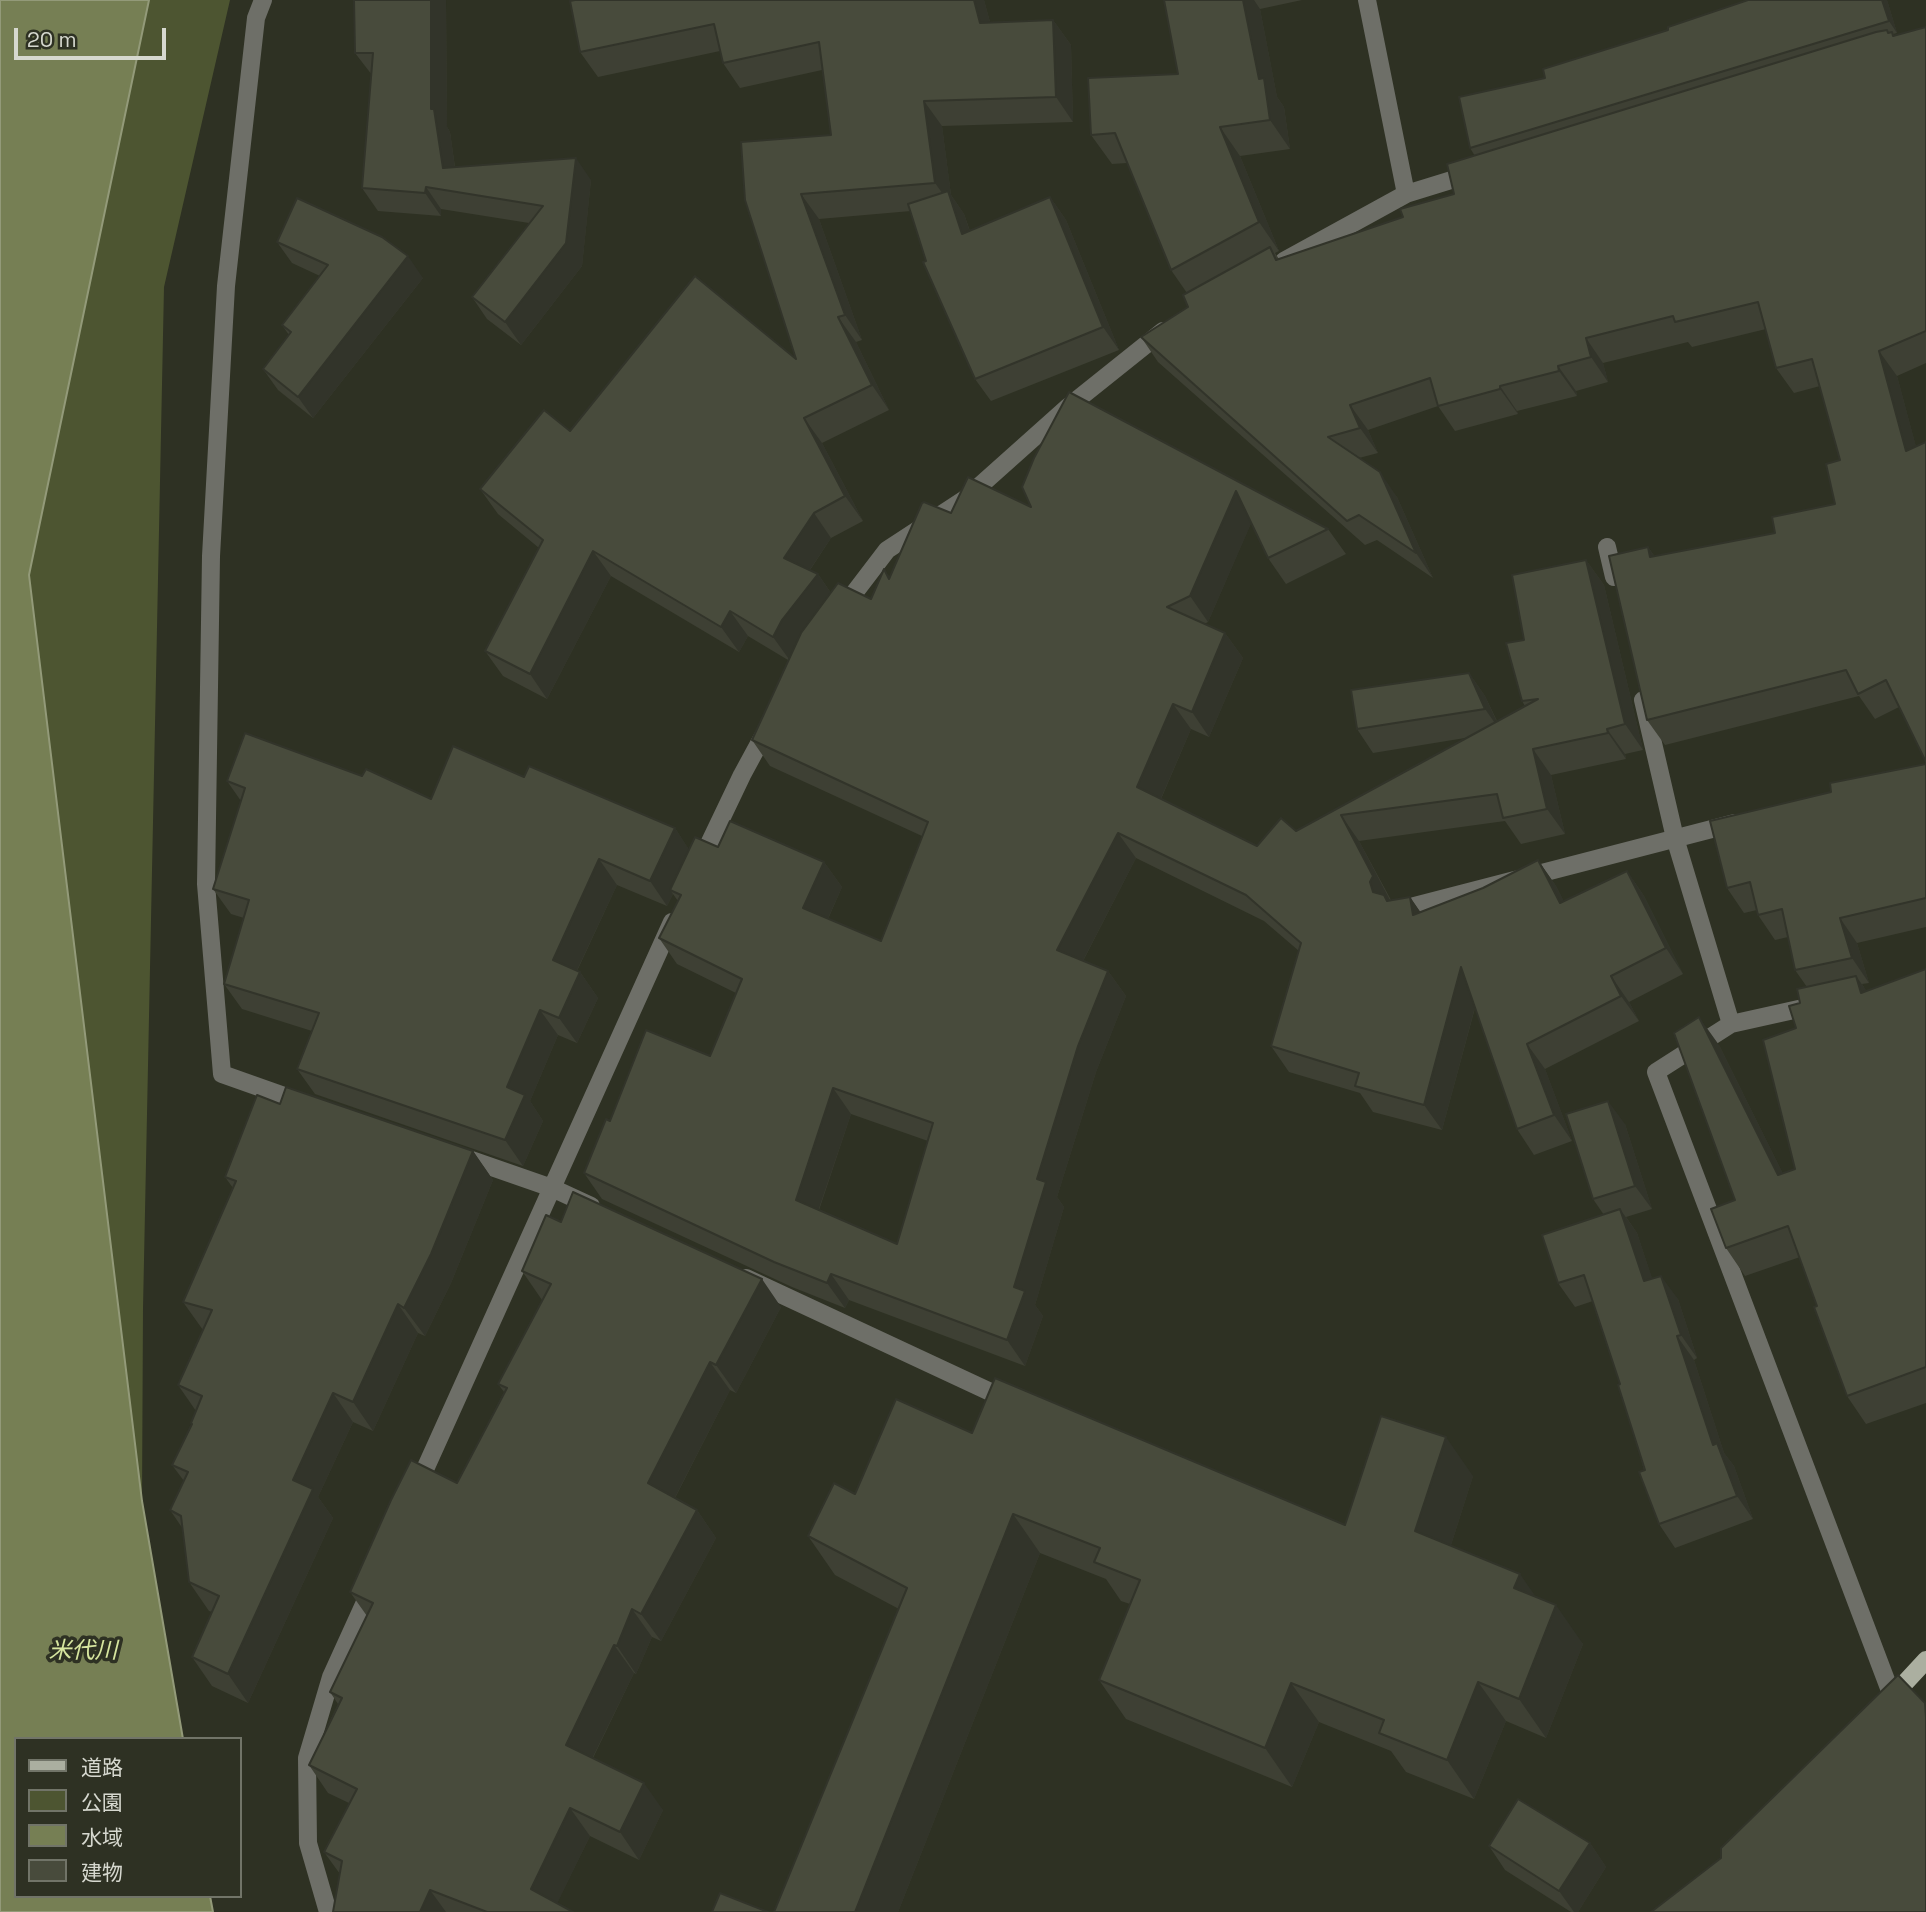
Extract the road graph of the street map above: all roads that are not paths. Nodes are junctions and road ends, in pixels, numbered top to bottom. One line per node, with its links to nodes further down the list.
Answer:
1 (263, 0): 19 (street)
2 (1367, 0): 4 (street)
3 (1495, 167): 4 (street)
4 (1406, 194): 5 (street)
5 (1272, 267)
6 (1175, 321): 9 (street)
7 (1607, 547): 8 (street)
8 (1620, 600)
9 (833, 621)
10 (1638, 679): 13 (street)
11 (779, 708): 14 (street)
12 (1754, 818): 13 (street)
13 (1675, 838): 16 (street); 18 (street)
14 (694, 875)
15 (682, 900): 21 (street)
16 (1399, 909)
17 (1834, 1002): 18 (street)
18 (1731, 1024): 28 (street)
19 (315, 1106)
20 (447, 1152): 21 (street)
21 (552, 1188): 22 (street); 25 (street)
22 (602, 1211)
23 (726, 1269): 24 (street)
24 (999, 1396)
25 (410, 1501)
26 (376, 1576): 30 (street)
27 (1926, 1660): 28 (main road)
28 (1892, 1696): 29 (main road)
29 (1874, 1716)
30 (328, 1912)

